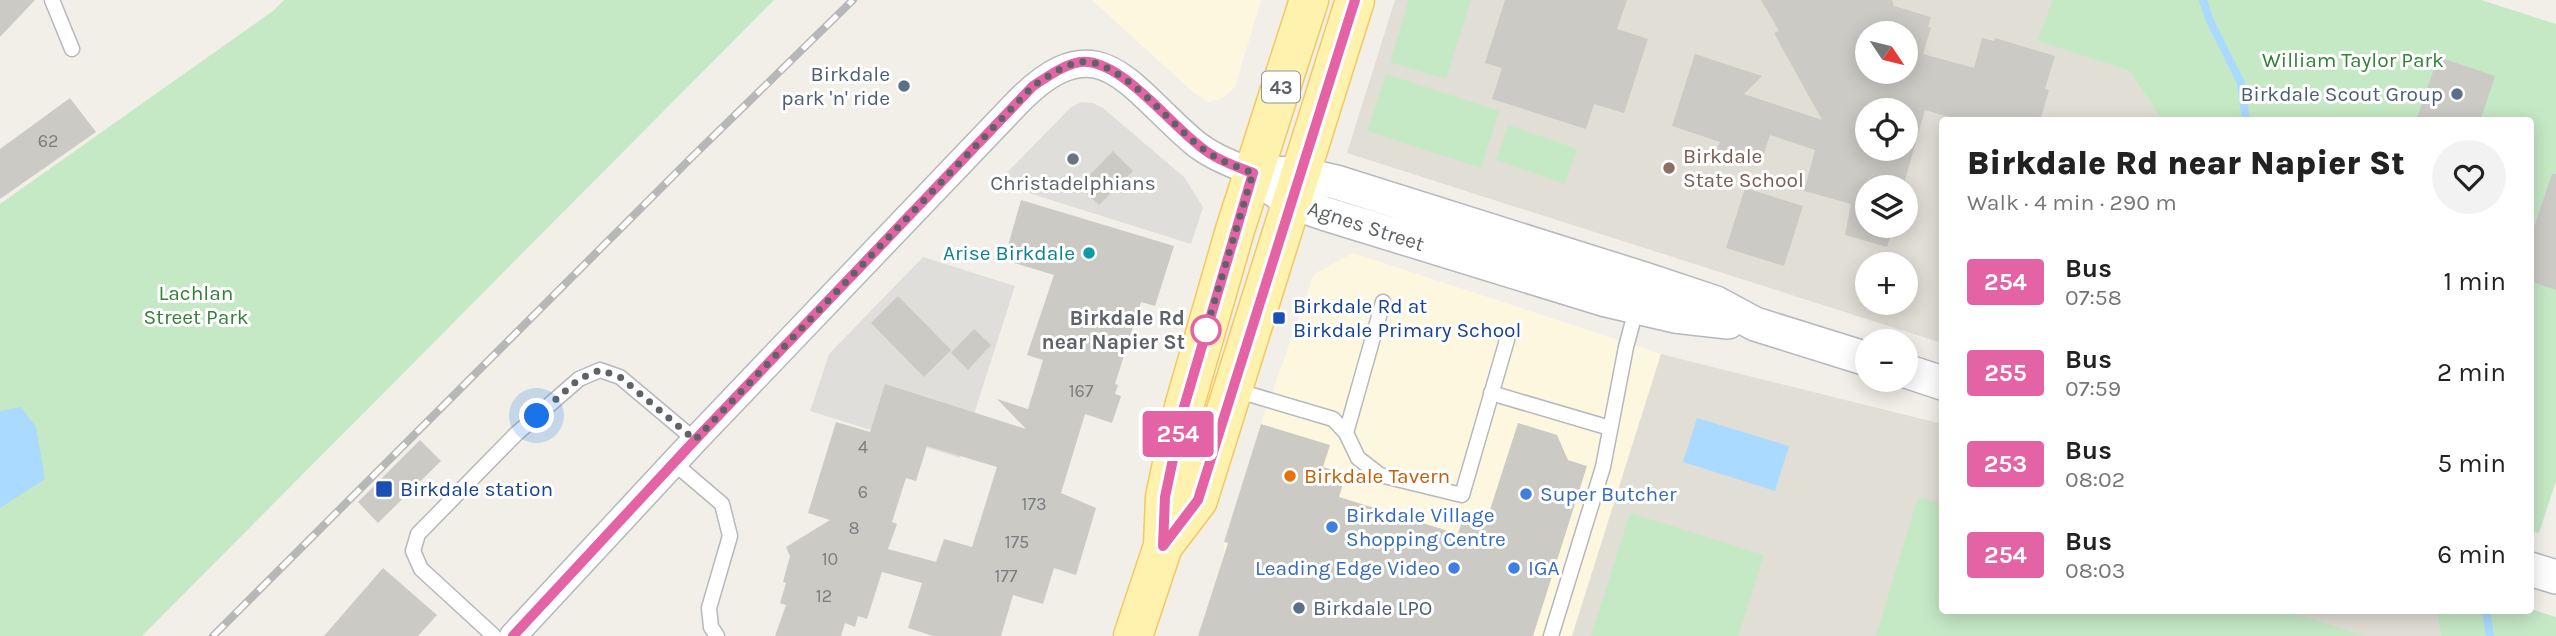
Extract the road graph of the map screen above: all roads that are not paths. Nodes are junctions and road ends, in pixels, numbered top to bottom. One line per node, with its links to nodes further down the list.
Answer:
1 (52, 0): 4 (lane)
2 (1309, 0): 5 (main road, 43)
3 (1355, 0): 6 (main road, 43)
4 (72, 49)
5 (1253, 173): 6 (street, Agnes Street); 17 (street); 19 (main road, 43)
6 (1296, 188): 7 (street, Agnes Street); 13 (main road, 43)
7 (1640, 294): 10 (street, Agnes Street); 15 (lane)
8 (1383, 302): 16 (lane)
9 (1507, 340): 14 (lane)
10 (1855, 355)
11 (1918, 376): 12 (street)
12 (1939, 382)
13 (1234, 389): 16 (lane); 19 (main road, 43)
14 (1491, 393): 15 (lane); 16 (lane)
15 (1610, 428): 26 (lane)
16 (1346, 433)
17 (695, 440): 18 (street); 22 (lane)
18 (675, 464): 23 (street); 24 (lane)
19 (1163, 546): 25 (main road, 43)
20 (2534, 570): 21 (street)
21 (2556, 577)
22 (494, 636)
23 (513, 636)
24 (717, 636)
25 (1133, 636)
26 (1551, 636)

